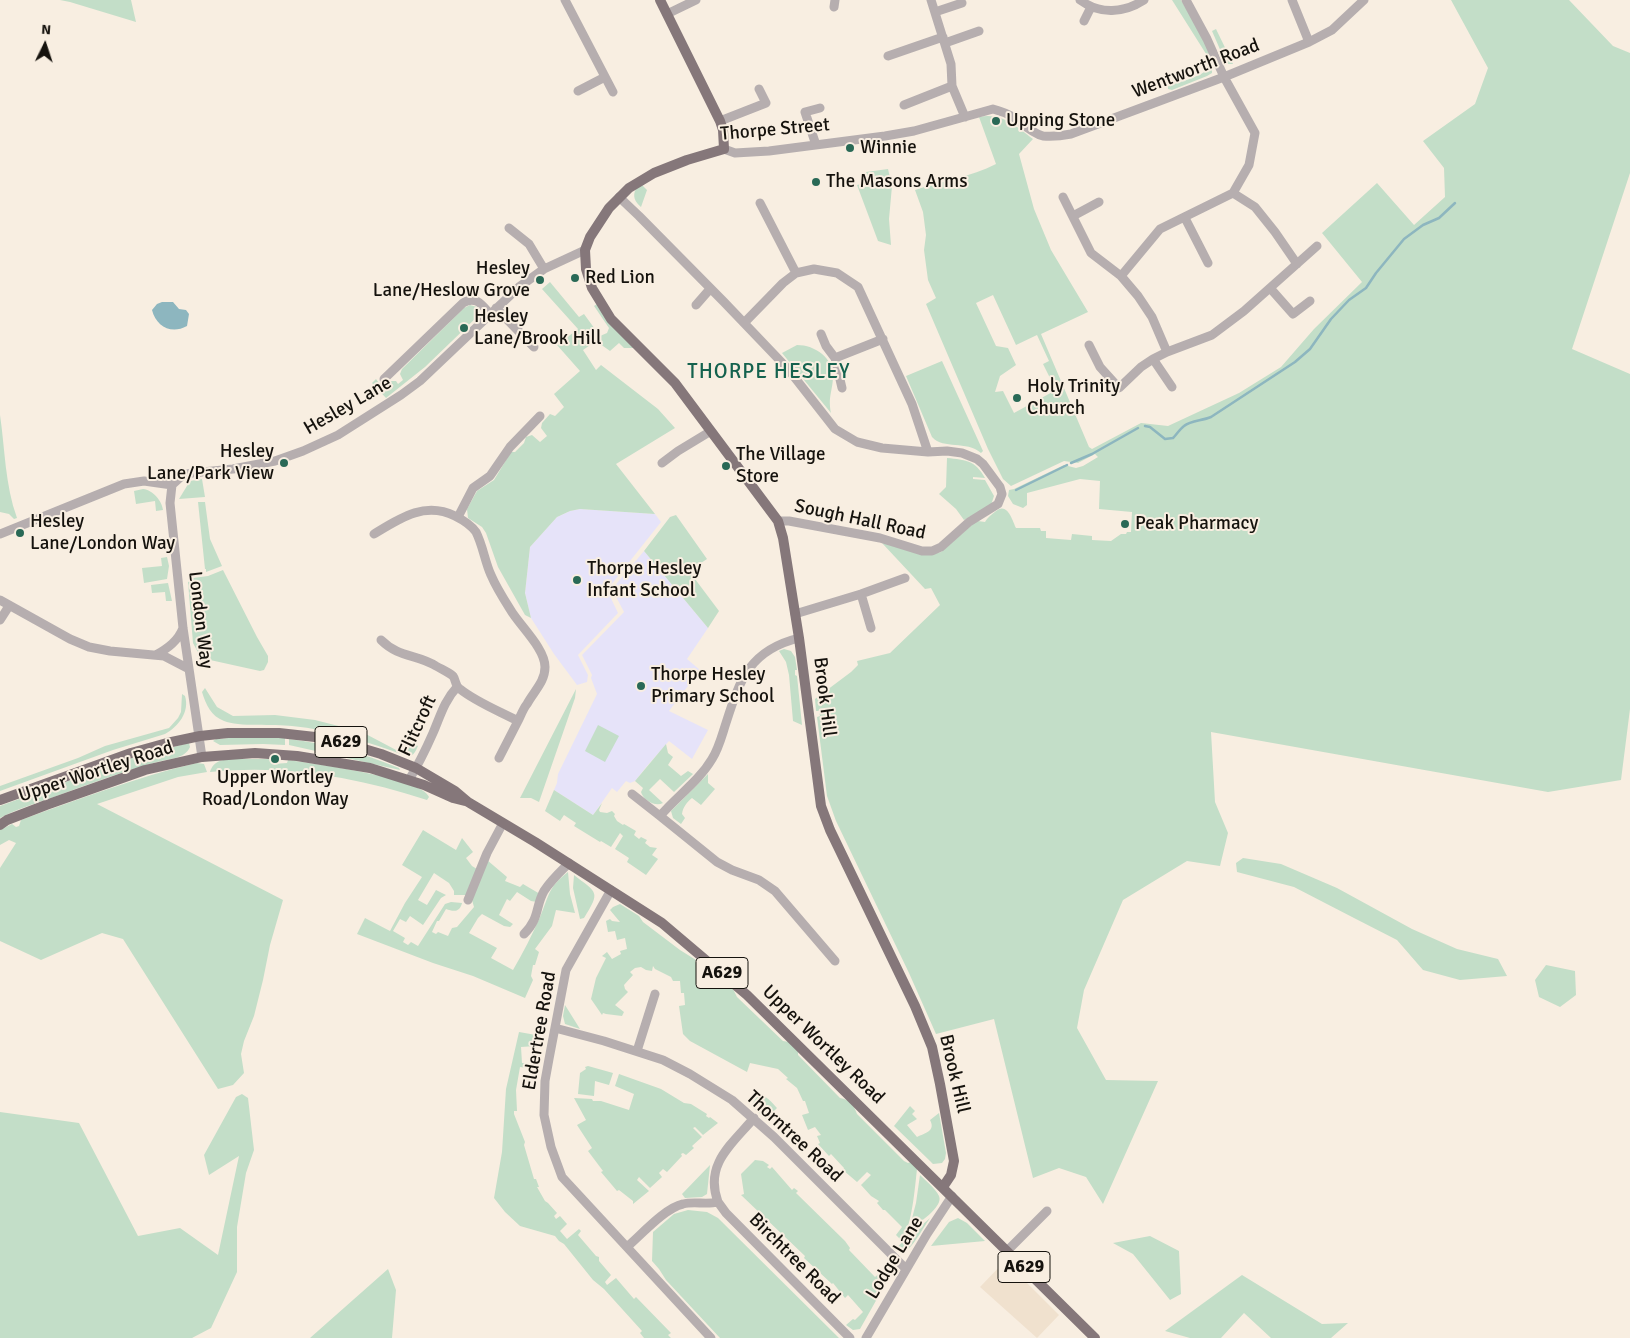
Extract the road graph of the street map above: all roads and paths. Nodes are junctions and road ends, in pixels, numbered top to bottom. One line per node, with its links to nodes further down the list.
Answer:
1 (576, 0): 10 (street)
2 (660, 0): 14 (main road)
3 (696, 0): 14 (street)
4 (931, 0): 13 (street)
5 (1080, 0): 12 (street)
6 (1144, 0): 12 (street)
7 (1186, 0): 21 (street)
8 (1292, 0): 18 (street)
9 (1364, 0): 18 (street, Wentworth Road)
10 (567, 2): 20 (street)
11 (962, 2): 13 (street)
12 (1091, 7): 15 (street)
13 (935, 12): 17 (street)
14 (666, 14): 30 (main road)
15 (1084, 22)
16 (979, 31): 17 (street)
17 (944, 40): 19 (street); 22 (street)
18 (1309, 42): 21 (street, Wentworth Road)
19 (888, 56)
20 (605, 77): 24 (street); 25 (street)
21 (1224, 77): 28 (street, Wentworth Road); 33 (street)
22 (952, 86): 26 (street); 29 (street)
23 (759, 89): 30 (street)
24 (578, 91)
25 (613, 92)
26 (904, 105)
27 (820, 108): 31 (street)
28 (1004, 112): 29 (street, Thorpe Street)
29 (965, 117): 31 (street, Thorpe Street)
30 (720, 121): 32 (main road)
31 (816, 144): 32 (street, Thorpe Street)
32 (724, 149): 34 (main road, Thorpe Street)
33 (1233, 193): 39 (street); 44 (street)
34 (619, 197): 42 (main road, Thorpe Street); 49 (street)
35 (1063, 197): 38 (street)
36 (1100, 202): 38 (street)
37 (760, 203): 46 (street)
38 (1073, 216): 47 (street)
39 (1185, 218): 43 (street); 47 (street)
40 (509, 228): 45 (street)
41 (1318, 246): 44 (street)
42 (585, 250): 45 (street, Hesley Lane); 65 (main road, Brook Hill)
43 (1208, 263)
44 (1297, 264): 48 (street)
45 (544, 270): 52 (street, Hesley Lane)
46 (796, 274): 53 (street); 55 (street)
47 (1121, 276): 58 (street)
48 (1270, 288): 50 (street); 58 (street)
49 (710, 289): 51 (street); 53 (street)
50 (1310, 301)
51 (696, 305)
52 (493, 311): 57 (street); 61 (street, Hesley Lane); 68 (street, Hesley Lane)
53 (744, 323): 66 (street)
54 (820, 334): 59 (street)
55 (883, 339): 59 (street); 66 (street)
56 (1089, 345): 60 (street)
57 (534, 347)
58 (1167, 352): 60 (street)
59 (835, 358): 63 (street)
60 (1153, 359): 62 (street)
61 (384, 379)
62 (1172, 387)
63 (842, 388)
64 (540, 416): 69 (street)
65 (711, 431): 67 (street); 70 (main road, Brook Hill)
66 (928, 452): 70 (street, Sough Hall Road)
67 (662, 463)
68 (172, 485): 71 (street); 79 (street, London Way)
69 (458, 517): 72 (street); 86 (street)
70 (778, 521): 77 (main road, Brook Hill)
71 (0, 534)
72 (374, 534)
73 (904, 578): 74 (street)
74 (861, 594): 77 (street); 80 (street)
75 (0, 600): 76 (street)
76 (9, 606): 78 (street); 83 (street)
77 (795, 614): 81 (main road, Brook Hill)
78 (0, 620)
79 (183, 628): 83 (street); 84 (street, London Way)
80 (870, 628)
81 (799, 638): 95 (street); 107 (main road, Brook Hill)
82 (381, 640): 85 (street)
83 (156, 655): 84 (street)
84 (189, 669): 87 (street, London Way)
85 (457, 687): 86 (street); 90 (street, Flitcroft)
86 (518, 720): 89 (street)
87 (200, 736): 88 (street, London Way); 90 (main road, Upper Wortley Road / A629); 93 (main road, Upper Wortley Road / A629)
88 (202, 757): 91 (main road, Upper Wortley Road / A629); 97 (main road, Upper Wortley Road / A629)
89 (499, 758)
90 (416, 768): 91 (street, Flitcroft); 94 (main road, Upper Wortley Road / A629)
91 (409, 780): 94 (main road, Upper Wortley Road / A629)
92 (632, 794): 95 (street)
93 (0, 800)
94 (468, 802): 96 (main road, Upper Wortley Road / A629)
95 (660, 816): 102 (street)
96 (503, 823): 98 (main road, Upper Wortley Road / A629); 100 (street)
97 (0, 825)
98 (569, 863): 99 (main road, Upper Wortley Road / A629); 101 (street)
99 (611, 890): 104 (street, Eldertree Road); 107 (main road, Upper Wortley Road / A629)
100 (468, 900)
101 (524, 934)
102 (835, 961)
103 (655, 994): 105 (street)
104 (555, 1028): 105 (street, Thorntree Road); 111 (street, Eldertree Road)
105 (637, 1051): 106 (street, Thorntree Road)
106 (754, 1118): 109 (street); 113 (street, Thorntree Road)
107 (943, 1187): 108 (main road, Upper Wortley Road / A629)
108 (952, 1196): 112 (main road, Upper Wortley Road / A629); 113 (street, Lodge Lane)
109 (718, 1202): 111 (street); 115 (street, Birchtree Road)
110 (1047, 1210): 112 (street)
111 (628, 1246): 114 (street, Eldertree Road)
112 (1007, 1251): 117 (main road, Upper Wortley Road / A629)
113 (906, 1270): 116 (street, Lodge Lane)
114 (711, 1338)
115 (850, 1338)
116 (866, 1338)
117 (1095, 1338)

